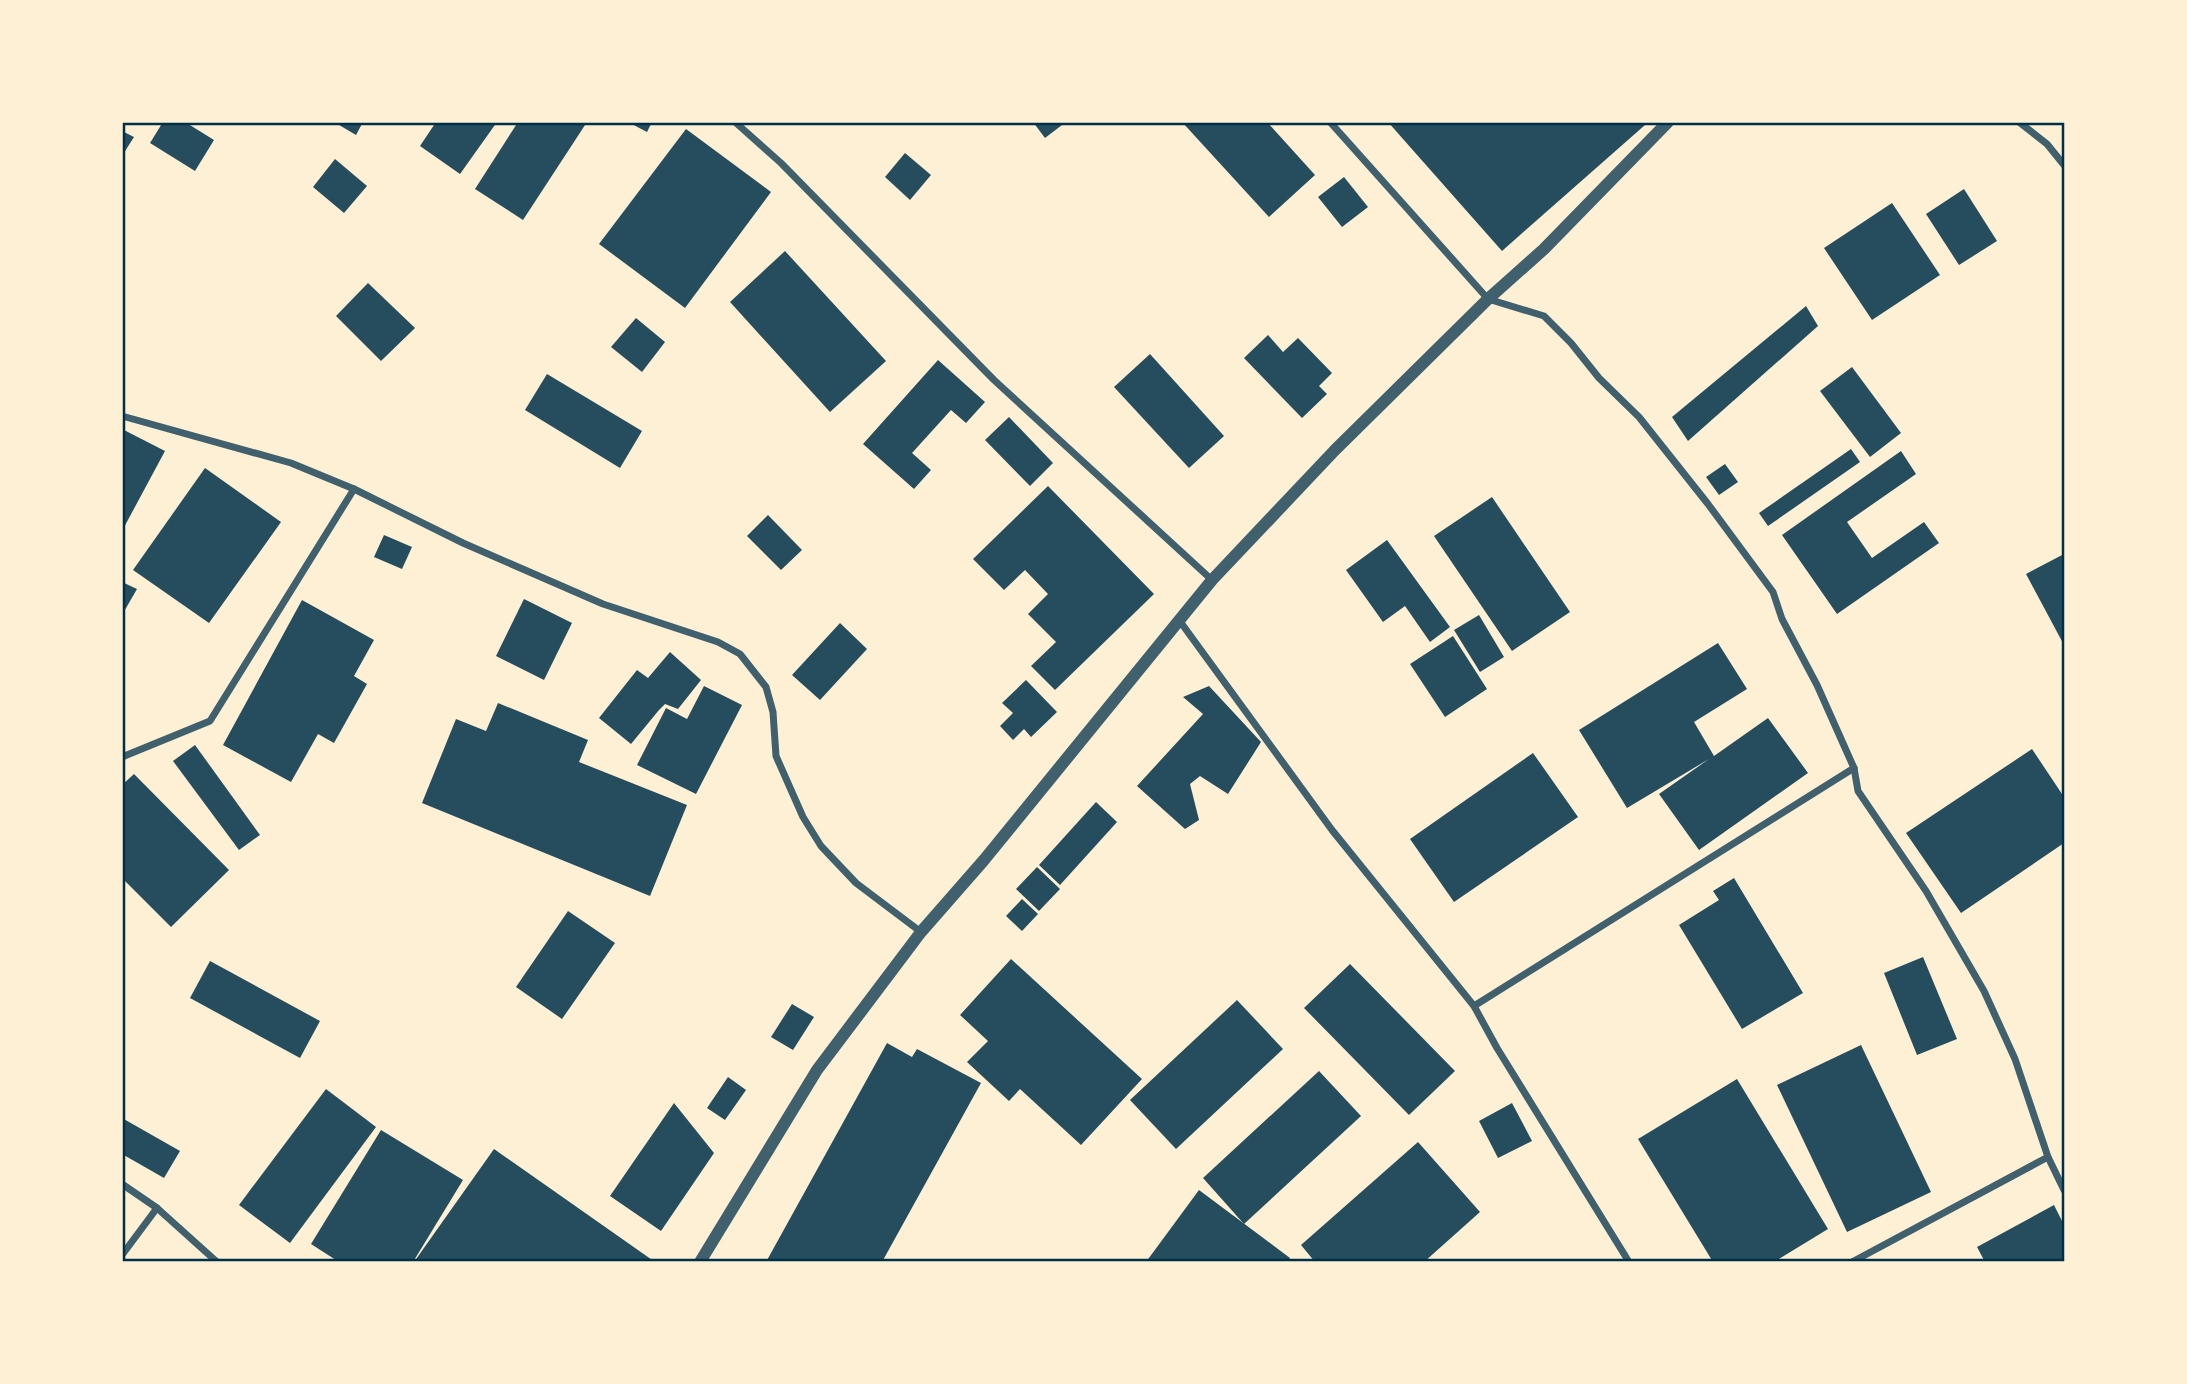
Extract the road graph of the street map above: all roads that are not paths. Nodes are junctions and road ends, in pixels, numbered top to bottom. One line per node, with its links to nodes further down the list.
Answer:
1 (735, 122): 9 (street)
2 (1329, 122): 6 (street)
3 (1668, 122): 6 (street)
4 (2019, 122): 5 (street)
5 (2064, 165)
6 (1488, 299): 9 (street); 12 (street)
7 (122, 416): 8 (street)
8 (354, 489): 11 (street); 13 (street)
9 (1212, 580): 10 (street)
10 (1179, 620): 13 (street); 14 (street)
11 (122, 757)
12 (1854, 768): 14 (street); 15 (street)
13 (921, 932): 21 (street)
14 (1474, 1006): 22 (street)
15 (2048, 1157): 17 (street); 23 (street)
16 (122, 1184): 18 (street)
17 (2064, 1190)
18 (157, 1208): 19 (street); 20 (street)
19 (122, 1255)
20 (217, 1262)
21 (700, 1262)
22 (1629, 1262)
23 (1852, 1262)

